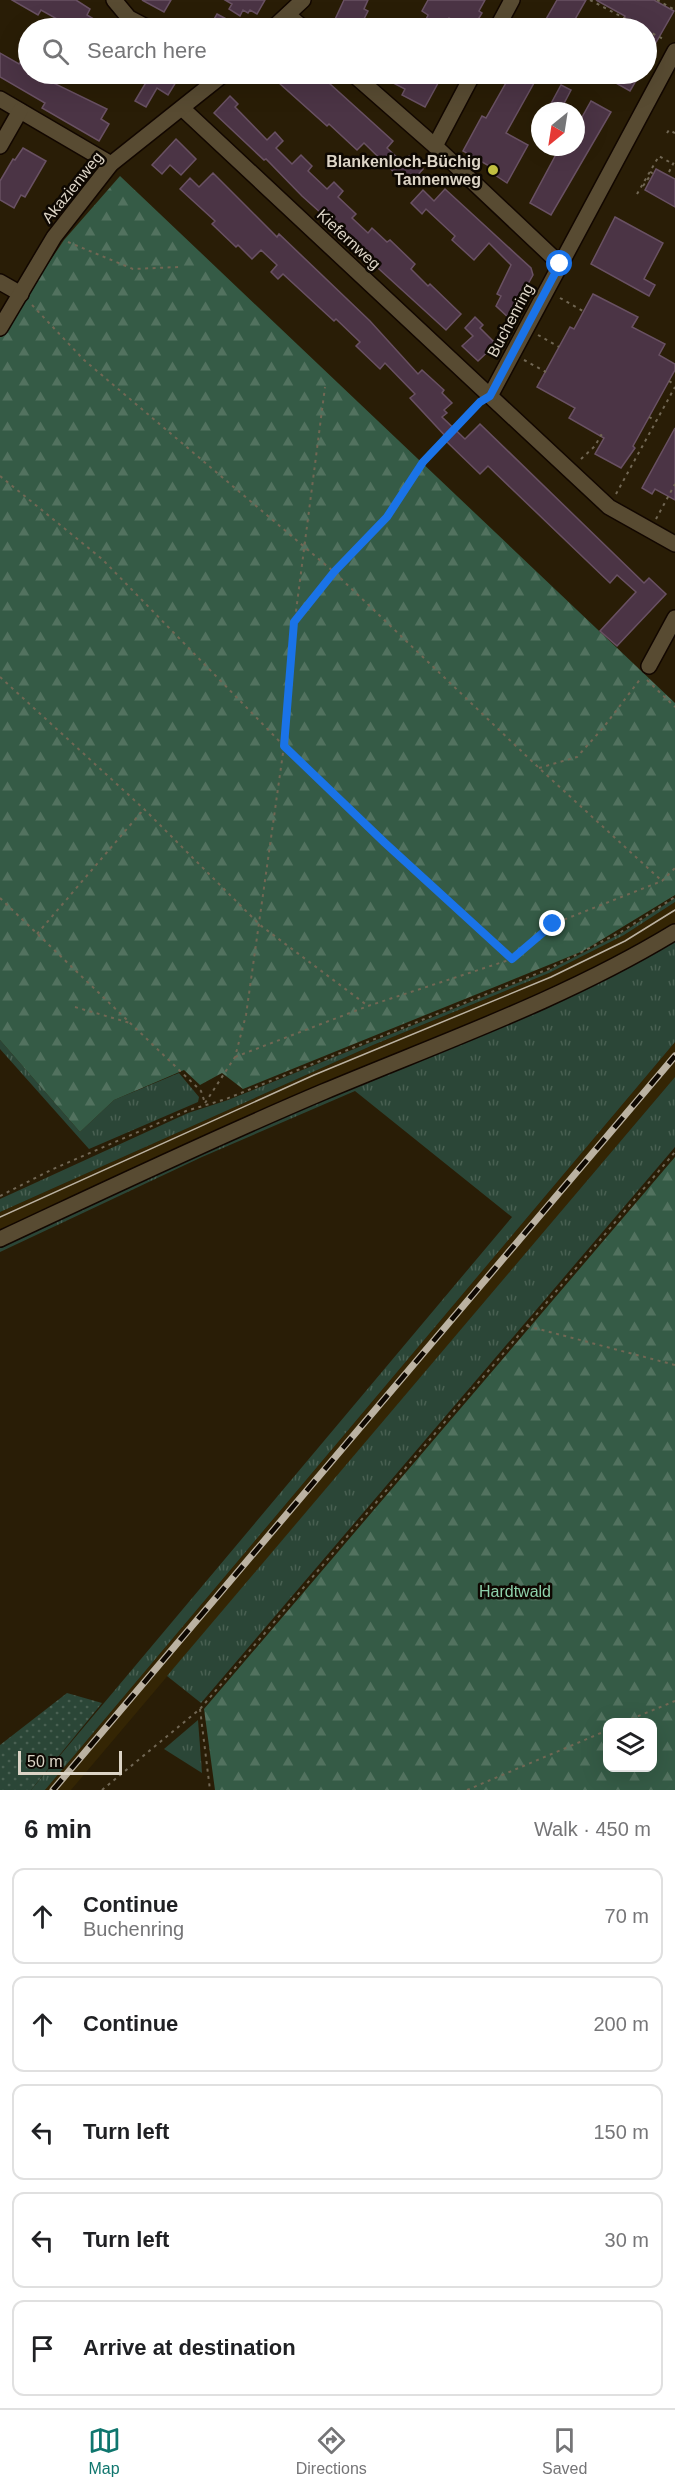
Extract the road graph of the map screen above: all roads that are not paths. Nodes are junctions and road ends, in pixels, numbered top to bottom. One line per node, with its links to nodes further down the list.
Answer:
1 (303, 0): 4 (street)
2 (512, 0): 8 (street)
3 (120, 3): 5 (street)
4 (288, 15): 6 (street); 7 (street)
5 (129, 18)
6 (285, 18)
7 (291, 18)
8 (502, 18)
9 (670, 46): 10 (street, Buchenring)
10 (657, 72)
11 (212, 84): 16 (street, Akazienweg)
12 (364, 84): 19 (street)
13 (468, 84): 19 (street)
14 (651, 84): 21 (street, Buchenring)
15 (0, 99): 17 (street)
16 (183, 109): 20 (street, Akazienweg); 25 (street, Kiefernweg)
17 (20, 111): 18 (street); 20 (street)
18 (0, 146)
19 (435, 146): 21 (street)
20 (111, 165): 23 (street, Akazienweg)
21 (560, 264): 25 (street, Buchenring)
22 (0, 282): 23 (street)
23 (21, 294): 24 (street, Akazienweg)
24 (0, 328)
25 (490, 396): 26 (street)
26 (675, 544)
27 (675, 618): 28 (street)
28 (649, 666)
29 (675, 932): 30 (street)
30 (0, 1239)

